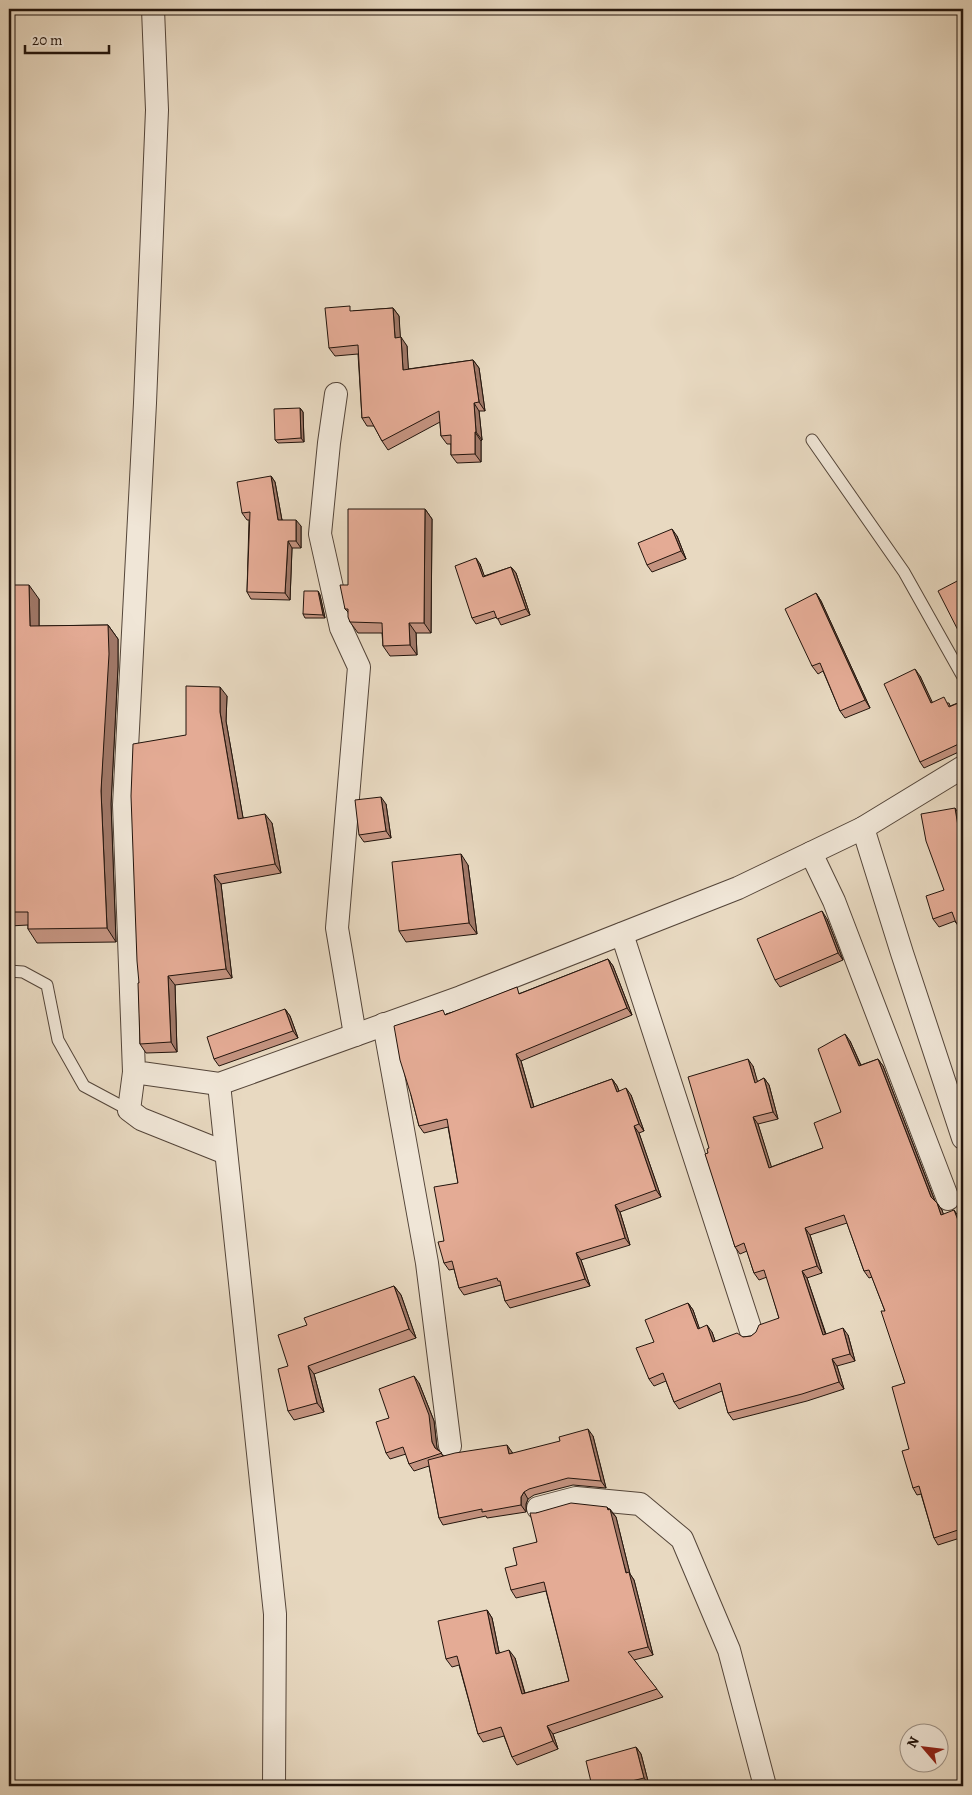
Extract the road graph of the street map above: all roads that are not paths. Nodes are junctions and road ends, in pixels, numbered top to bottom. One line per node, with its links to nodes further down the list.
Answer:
1 (153, 9): 12 (street)
2 (336, 394): 11 (street)
3 (812, 440): 4 (lane)
4 (963, 677)
5 (963, 767): 6 (street)
6 (863, 828): 7 (street); 15 (street)
7 (811, 853): 8 (street); 17 (street)
8 (622, 934): 10 (street); 18 (street)
9 (9, 971): 14 (lane)
10 (384, 1024): 11 (street); 19 (street)
11 (355, 1035): 13 (street)
12 (134, 1072): 13 (street); 14 (street)
13 (219, 1084): 16 (street)
14 (129, 1110): 16 (street)
15 (963, 1138)
16 (226, 1153): 21 (street)
17 (948, 1199)
18 (751, 1331)
19 (450, 1446)
20 (538, 1508): 22 (street)
21 (274, 1786)
22 (765, 1786)

